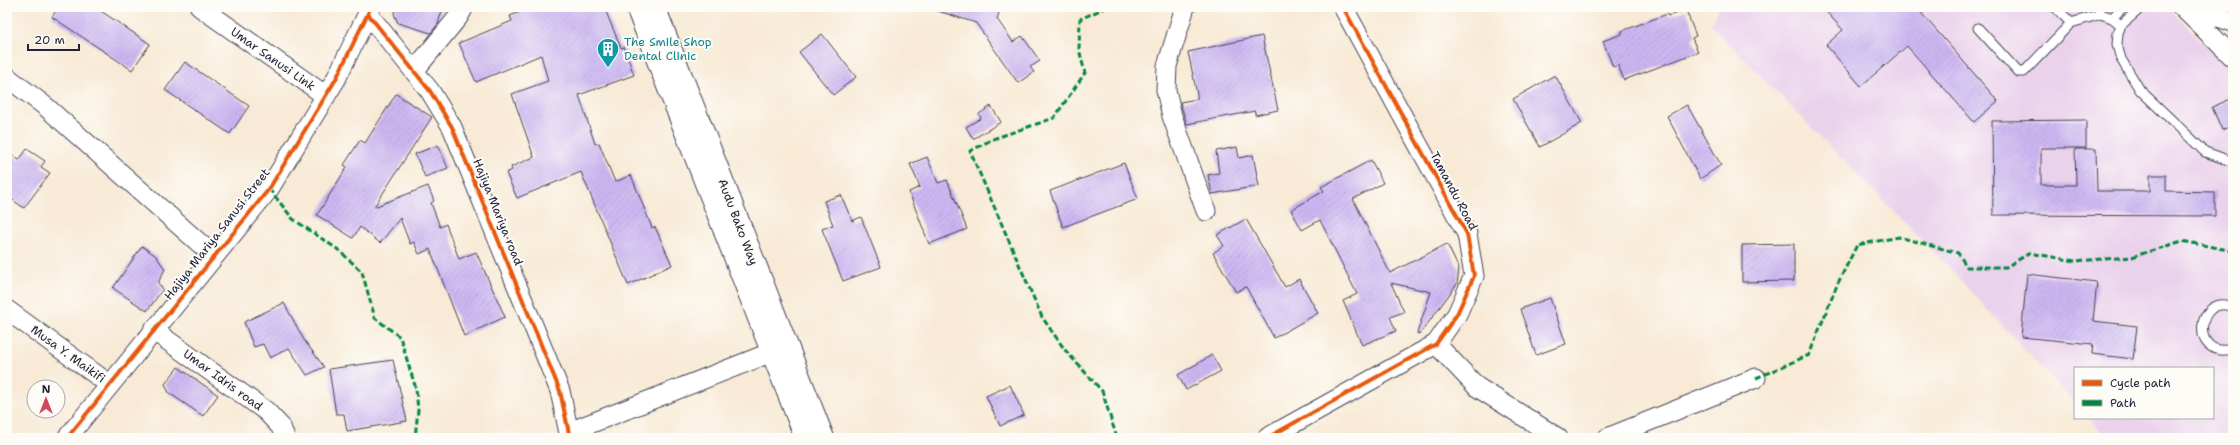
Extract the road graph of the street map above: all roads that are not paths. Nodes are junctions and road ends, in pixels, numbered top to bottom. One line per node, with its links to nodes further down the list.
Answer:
1 (200, 7): 22 (street, Umar Sanusi Link)
2 (464, 7): 20 (street)
3 (637, 7): 31 (main road, Audu Bako Way)
4 (654, 7): 38 (main road, Audu Bako Way)
5 (1185, 7): 24 (street)
6 (1343, 7): 29 (street, Tamandu Road)
7 (2055, 7): 16 (lane)
8 (2123, 7): 14 (lane)
9 (2142, 7): 17 (lane)
10 (2182, 7): 19 (street)
11 (2188, 7): 15 (street)
12 (369, 11): 20 (street, Hajiya Mariya road); 22 (street, Hajiya Mariya Sanusi Street)
13 (2099, 11): 14 (lane); 16 (lane)
14 (2112, 18): 17 (lane)
15 (2233, 22)
16 (2071, 23): 18 (lane)
17 (2121, 25): 23 (lane)
18 (1978, 28)
19 (2233, 57)
20 (414, 71): 34 (street, Hajiya Mariya road)
21 (7, 77): 25 (street)
22 (326, 96): 25 (street, Hajiya Mariya Sanusi Street)
23 (2233, 162)
24 (1206, 212)
25 (214, 256): 28 (street, Hajiya Mariya Sanusi Street)
26 (2233, 307): 30 (lane)
27 (7, 310): 33 (street, Musa Y. Maikifi)
28 (153, 330): 33 (street, Hajiya Mariya Sanusi Street); 36 (street, Umar Idris road)
29 (1436, 344): 39 (street, Tamandu Road); 40 (street)
30 (2233, 349)
31 (772, 352): 34 (street); 37 (main road, Audu Bako Way)
32 (1756, 378): 41 (street)
33 (109, 384): 35 (street, Hajiya Mariya Sanusi Street)
34 (570, 435)
35 (67, 438)
36 (285, 438)
37 (806, 438)
38 (823, 438)
39 (1267, 438)
40 (1558, 438)
41 (1607, 438)

